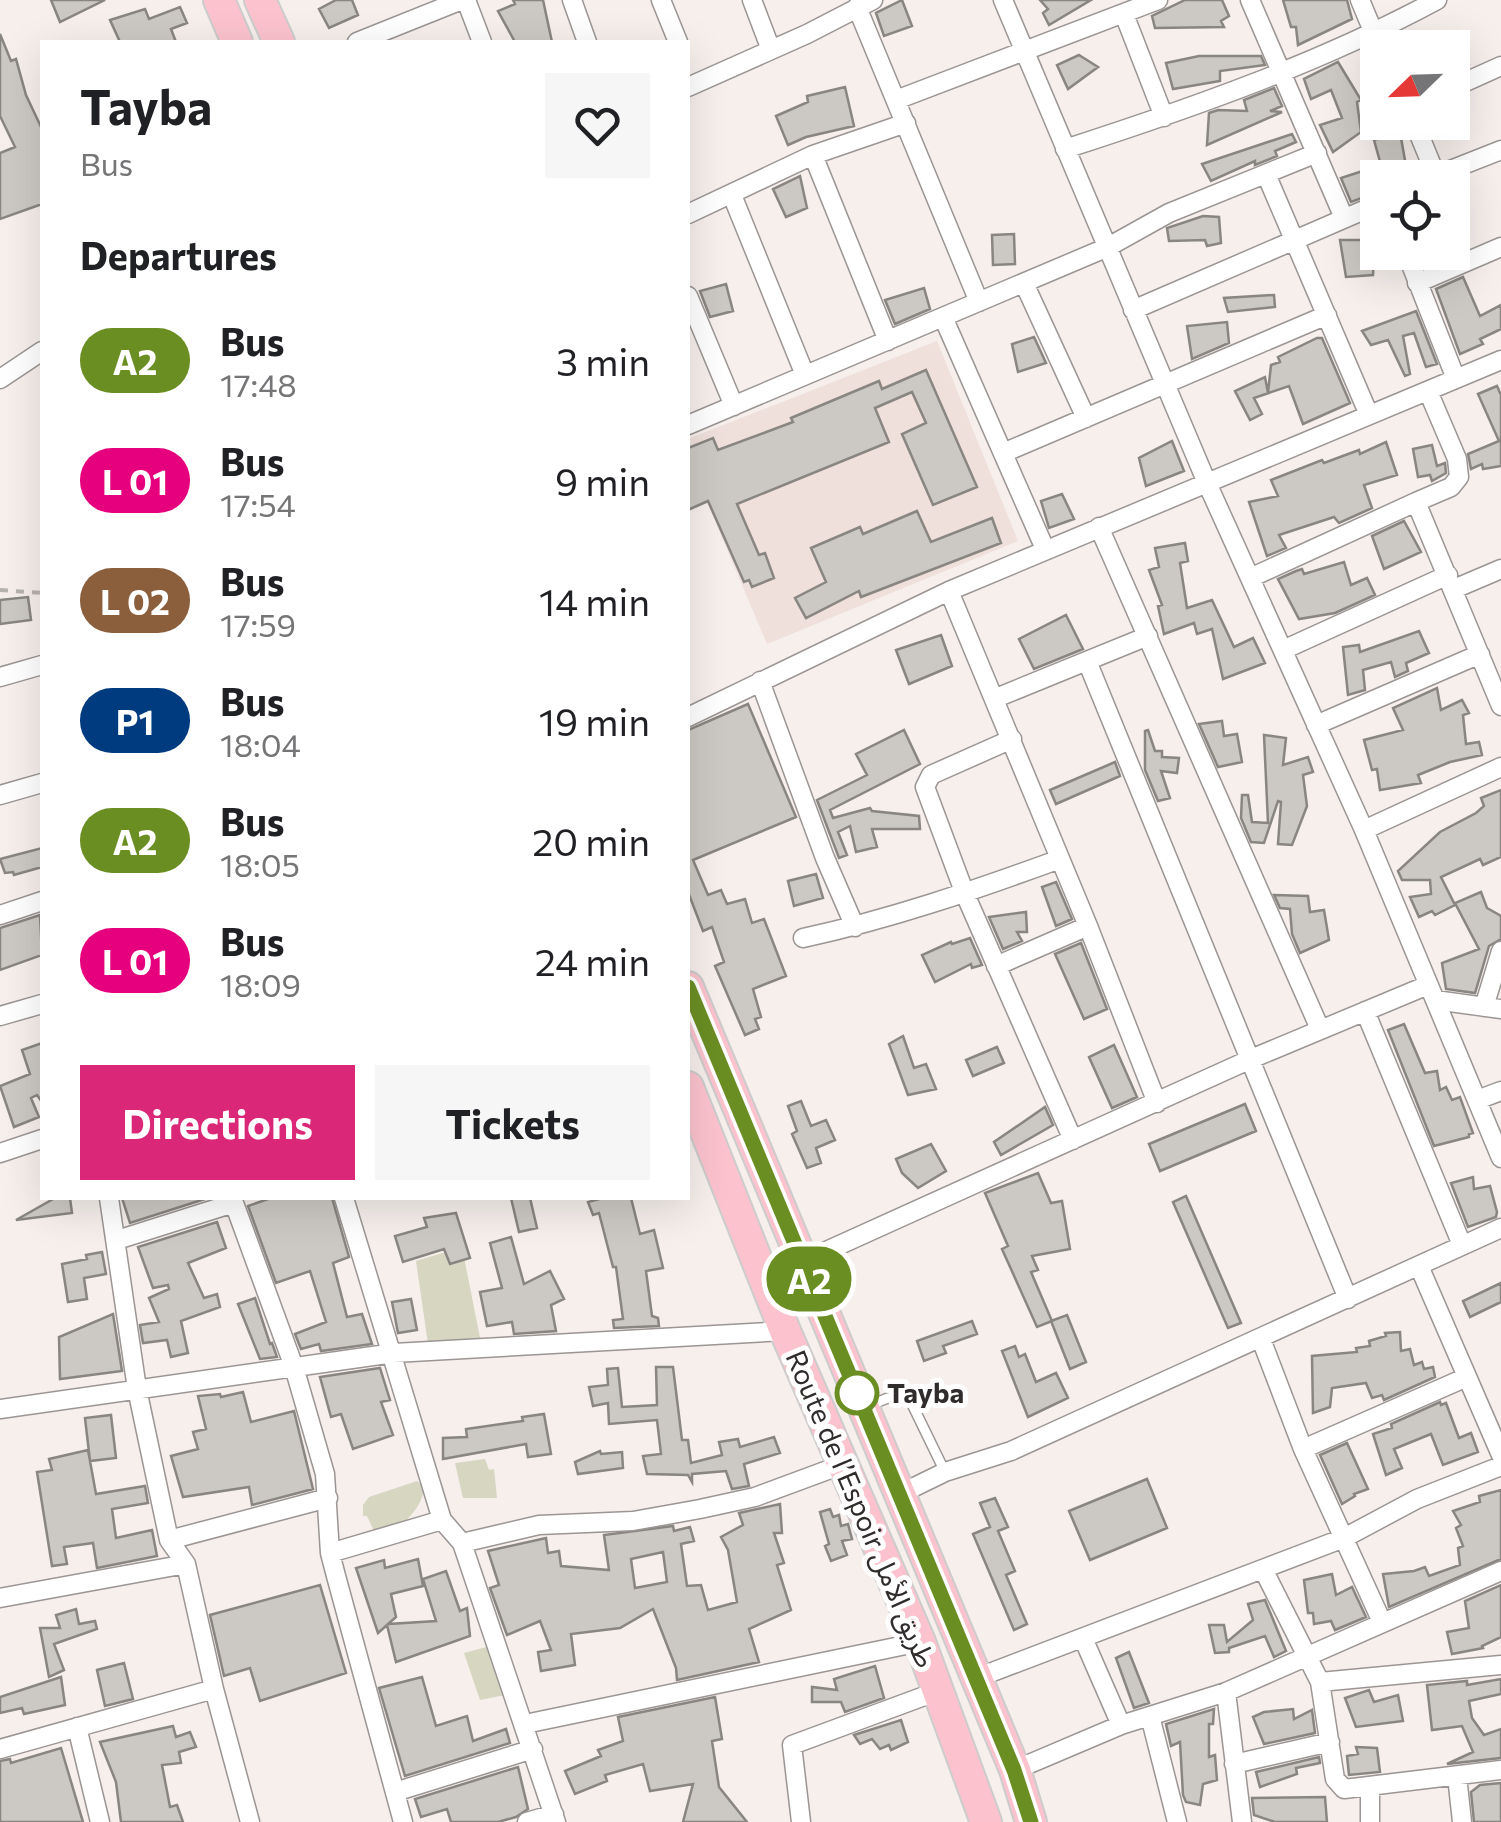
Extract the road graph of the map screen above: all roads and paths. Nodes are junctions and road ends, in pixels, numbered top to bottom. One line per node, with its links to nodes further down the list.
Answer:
1 (220, 0): 16 (highway)
2 (260, 0): 17 (highway)
3 (464, 0): 18 (street); 19 (street)
4 (572, 0): 20 (street)
5 (661, 0): 21 (street)
6 (752, 0): 23 (street)
7 (1003, 0): 24 (street)
8 (1158, 0): 13 (street)
9 (1250, 0): 26 (street)
10 (1360, 0): 14 (street)
11 (1438, 0): 15 (street)
12 (852, 6): 23 (street); 29 (street)
13 (1124, 14): 24 (street); 30 (street)
14 (1372, 30)
15 (1393, 30)
16 (236, 40)
17 (278, 40)
18 (362, 40)
19 (481, 40)
20 (586, 40)
21 (677, 40)
22 (1360, 46): 26 (street)
23 (771, 50): 27 (street)
24 (1024, 50): 29 (street); 32 (street)
25 (1501, 66): 28 (street)
26 (1280, 72): 30 (street); 34 (street)
27 (690, 79)
28 (1470, 80)
29 (896, 100): 31 (street)
30 (1164, 117): 32 (street)
31 (906, 123): 35 (street); 51 (street)
32 (1065, 149): 43 (street)
33 (1501, 150): 36 (street)
34 (1317, 153): 37 (street); 41 (street)
35 (813, 154): 38 (street); 55 (street)
36 (1470, 162)
37 (1266, 174): 42 (street); 43 (street)
38 (732, 195): 40 (street); 58 (street)
39 (1360, 211): 41 (street)
40 (690, 213)
41 (1344, 218): 42 (street)
42 (1294, 240): 52 (street); 53 (street)
43 (1108, 247): 48 (street); 52 (street)
44 (1501, 247): 45 (street)
45 (1470, 260)
46 (1412, 270): 49 (street)
47 (1447, 270): 49 (street)
48 (1024, 282): 51 (street); 65 (street)
49 (1417, 283): 60 (street)
50 (690, 301): 63 (street)
51 (979, 302): 54 (street)
52 (1133, 310): 61 (street)
53 (1327, 315): 61 (street); 64 (street)
54 (943, 317): 55 (street); 67 (street)
55 (888, 341): 58 (street)
56 (39, 356): 59 (street)
57 (1501, 360): 60 (street)
58 (806, 376): 63 (street)
59 (0, 379)
60 (1456, 379): 62 (street)
61 (1166, 384): 65 (street); 68 (street)
62 (1428, 390): 64 (street); 69 (street)
63 (734, 406): 66 (street)
64 (1369, 416): 68 (street)
65 (1086, 418): 67 (street)
66 (690, 424)
67 (1004, 453): 71 (street)
68 (1207, 483): 70 (street); 73 (street)
69 (1416, 502): 73 (street); 74 (street)
70 (1099, 527): 71 (street); 78 (street)
71 (1045, 549): 76 (street)
72 (1501, 569): 74 (street)
73 (1250, 578): 79 (street)
74 (1451, 582): 79 (street); 80 (street)
75 (0, 590): 77 (path)
76 (949, 591): 84 (street); 85 (street)
77 (40, 593)
78 (1148, 636): 81 (street); 109 (street)
79 (1283, 650): 88 (street)
80 (1480, 654): 86 (street); 88 (street)
81 (1087, 661): 85 (street); 110 (street)
82 (40, 666): 83 (street)
83 (0, 678)
84 (760, 681): 87 (street); 99 (street)
85 (996, 698): 89 (street)
86 (1501, 706)
87 (690, 716)
88 (1316, 724): 93 (street)
89 (1012, 738): 94 (street); 95 (street)
90 (1501, 767): 93 (street)
91 (40, 784): 92 (street)
92 (0, 795)
93 (1364, 830): 103 (street)
94 (1060, 859): 95 (street); 98 (street)
95 (965, 894): 99 (street); 102 (street)
96 (40, 902): 97 (street)
97 (0, 915)
98 (1088, 926): 102 (street); 114 (street)
99 (855, 927): 100 (street)
100 (803, 938)
101 (1501, 950): 106 (street)
102 (996, 966): 116 (street)
103 (1432, 992): 106 (street); 107 (street); 113 (street)
104 (690, 993): 126 (highway, Route de l’Espoir طريق الأمل)
105 (40, 1005): 108 (street)
106 (1493, 1008)
107 (1366, 1011): 109 (street); 125 (street)
108 (0, 1016)
109 (1320, 1029): 110 (street)
110 (1251, 1059): 114 (street); 128 (street)
111 (1501, 1091): 113 (street)
112 (690, 1092): 129 (highway, Route de l’Espoir طريق الأمل)
113 (1477, 1100): 118 (street)
114 (1157, 1103): 116 (street)
115 (40, 1140): 117 (street)
116 (1074, 1140): 126 (street)
117 (0, 1153)
118 (1501, 1158)
119 (109, 1200): 124 (street)
120 (236, 1200): 124 (street)
121 (239, 1200): 132 (street)
122 (345, 1200): 131 (street)
123 (1501, 1228): 125 (street)
124 (116, 1240): 134 (street)
125 (1462, 1245): 127 (street)
126 (802, 1262): 135 (highway, Route de l’Espoir طريق الأمل)
127 (1419, 1266): 128 (street); 133 (street)
128 (1348, 1299): 130 (street)
129 (785, 1331): 131 (street); 139 (highway, Route de l’Espoir طريق الأمل)
130 (1262, 1338): 137 (street); 141 (street)
131 (394, 1354): 132 (street); 144 (street)
132 (294, 1366): 134 (street); 143 (street)
133 (1468, 1378): 137 (street); 138 (street)
134 (137, 1389): 136 (street); 146 (street)
135 (863, 1407): 141 (lane); 142 (highway, Route de l’Espoir طريق الأمل)
136 (0, 1409)
137 (1303, 1448): 145 (street)
138 (1501, 1454)
139 (844, 1464): 147 (street); 155 (highway, Route de l’Espoir طريق الأمل)
140 (1501, 1466): 145 (street)
141 (945, 1472): 142 (street)
142 (900, 1494): 158 (highway, Route de l’Espoir طريق الأمل)
143 (328, 1498): 146 (street); 148 (street)
144 (442, 1520): 147 (street); 148 (street)
145 (1344, 1538): 150 (street); 153 (street)
146 (169, 1540): 149 (street)
147 (462, 1544): 164 (street)
148 (330, 1552): 175 (street)
149 (186, 1564): 152 (street); 160 (street)
150 (1263, 1568): 154 (street); 156 (street)
151 (1501, 1572): 153 (street)
152 (0, 1598)
153 (1382, 1622): 156 (street)
154 (1083, 1638): 158 (street); 165 (street)
155 (920, 1642): 161 (highway, Route de l’Espoir طريق الأمل); 164 (street)
156 (1307, 1656): 159 (street); 162 (street)
157 (1501, 1665): 159 (street)
158 (974, 1678): 171 (highway, Route de l’Espoir طريق الأمل)
159 (1320, 1682): 167 (street)
160 (214, 1689): 166 (street); 178 (street)
161 (938, 1691): 181 (street); 182 (highway, Route de l’Espoir طريق الأمل)
162 (1226, 1692): 163 (street); 170 (street)
163 (1150, 1716): 165 (street); 184 (street)
164 (526, 1724): 169 (street)
165 (1121, 1725): 171 (street)
166 (77, 1728): 168 (street); 177 (street)
167 (1330, 1742): 170 (street); 174 (street)
168 (0, 1749)
169 (533, 1749): 175 (street); 176 (street)
170 (1234, 1764): 185 (street)
171 (1014, 1770): 183 (highway, Route de l’Espoir طريق الأمل)
172 (1501, 1770): 173 (street)
173 (1458, 1776): 174 (street); 187 (street)
174 (1370, 1787): 186 (street)
175 (395, 1792): 179 (street)
176 (555, 1818): 180 (street)
177 (100, 1822)
178 (250, 1822)
179 (404, 1822)
180 (527, 1822)
181 (801, 1822)
182 (986, 1822)
183 (1031, 1822)
184 (1177, 1822)
185 (1242, 1822)
186 (1370, 1822)
187 (1462, 1822)

